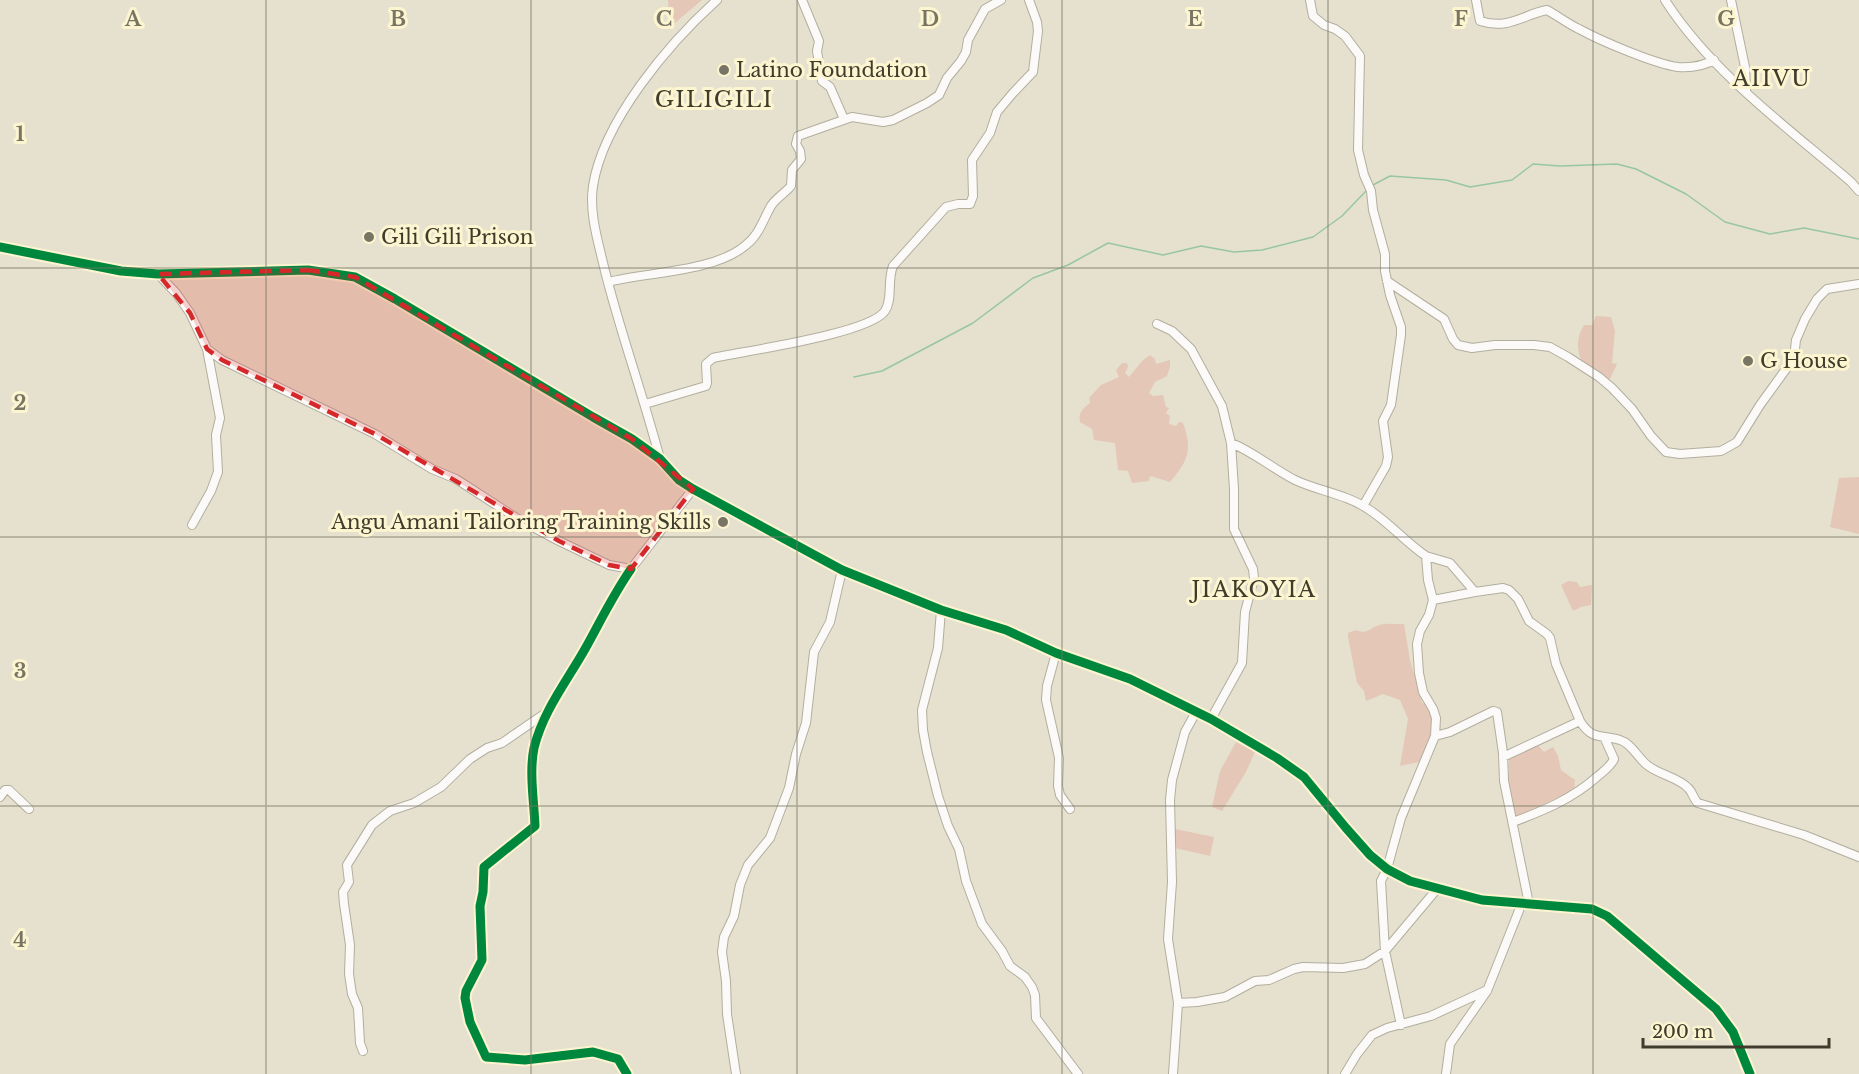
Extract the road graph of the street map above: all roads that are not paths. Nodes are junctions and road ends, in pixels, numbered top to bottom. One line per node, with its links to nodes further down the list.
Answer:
1 (717, 0): 16 (street)
2 (802, 0): 11 (street)
3 (1001, 0): 11 (street)
4 (1029, 0): 20 (street)
5 (1310, 0): 15 (street)
6 (1476, 0): 9 (street)
7 (1665, 0): 9 (street)
8 (1731, 0): 10 (street)
9 (1714, 60): 10 (street)
10 (1746, 91): 12 (street)
11 (844, 119): 16 (street)
12 (1859, 191)
13 (0, 247): 14 (street)
14 (158, 274): 19 (street); 22 (street)
15 (1387, 281): 17 (street); 24 (street)
16 (608, 282): 20 (street)
17 (1859, 284)
18 (1157, 324): 21 (street)
19 (207, 349): 25 (street); 27 (street)
20 (645, 404): 22 (street)
21 (1231, 443): 24 (street); 35 (street)
22 (660, 459): 23 (street)
23 (693, 489): 27 (street); 28 (street)
24 (1363, 506): 26 (street)
25 (192, 525)
26 (1426, 556): 29 (street); 30 (street)
27 (631, 569): 33 (street)
28 (842, 570): 31 (street); 54 (street)
29 (1475, 592): 30 (street); 36 (street)
30 (1434, 600): 37 (street)
31 (941, 610): 32 (street); 55 (street)
32 (1056, 653): 34 (street); 42 (street)
33 (547, 712): 52 (street); 53 (street)
34 (1196, 712): 35 (street); 50 (street)
35 (1211, 719): 45 (street)
36 (1580, 721): 38 (street); 39 (street)
37 (1435, 736): 39 (street); 45 (street)
38 (1605, 739): 43 (street); 44 (street)
39 (1503, 757): 43 (street)
40 (0, 797): 41 (street)
41 (29, 809)
42 (1070, 809)
43 (1513, 822): 47 (street)
44 (1859, 857)
45 (1387, 869): 46 (street); 48 (street)
46 (1437, 889): 47 (street); 48 (street)
47 (1525, 904): 49 (street); 59 (street)
48 (1385, 951): 50 (street); 51 (street)
49 (1487, 991): 51 (street); 58 (street)
50 (1178, 1003): 56 (street)
51 (1401, 1025): 57 (street)
52 (363, 1051)
53 (627, 1074)
54 (736, 1074)
55 (1078, 1074)
56 (1173, 1074)
57 (1345, 1074)
58 (1446, 1074)
59 (1750, 1074)

